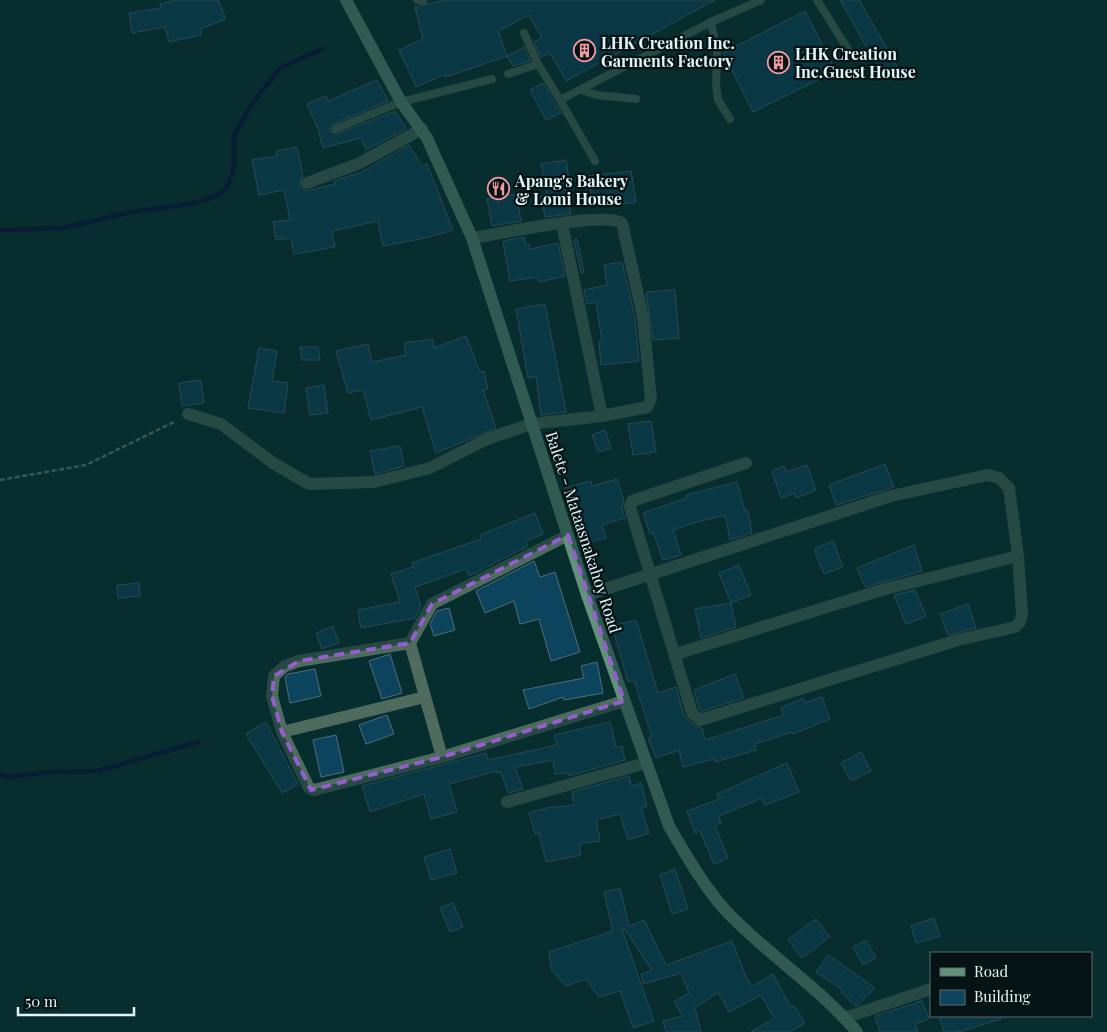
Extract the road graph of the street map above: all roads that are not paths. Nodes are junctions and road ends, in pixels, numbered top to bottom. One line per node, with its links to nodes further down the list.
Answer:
1 (346, 0): 13 (main road, Balete - Mataasnakahoy Road)
2 (761, 0): 4 (lane)
3 (817, 0): 6 (lane)
4 (711, 22): 10 (lane); 14 (lane)
5 (524, 33): 7 (lane)
6 (848, 51)
7 (538, 64): 8 (lane); 12 (lane)
8 (508, 74)
9 (492, 79): 13 (lane)
10 (582, 90): 11 (lane); 12 (lane)
11 (636, 99)
12 (560, 100): 17 (lane)
13 (401, 102): 15 (lane); 16 (main road, Balete - Mataasnakahoy Road)
14 (730, 119)
15 (335, 129)
16 (422, 129): 18 (street); 20 (main road, Balete - Mataasnakahoy Road)
17 (594, 161)
18 (307, 183)
19 (562, 224): 20 (street); 22 (street); 22 (street)
20 (472, 238): 23 (main road, Balete - Mataasnakahoy Road)
21 (188, 414): 23 (street)
22 (602, 416): 23 (street)
23 (531, 424): 25 (main road, Balete - Mataasnakahoy Road)
24 (746, 463): 27 (street)
25 (568, 535): 28 (main road, Balete - Mataasnakahoy Road); 29 (street)
26 (1018, 556): 27 (street); 30 (street); 30 (street)
27 (649, 574): 28 (street); 30 (street)
28 (587, 595): 32 (main road, Balete - Mataasnakahoy Road)
29 (410, 643): 31 (street); 33 (street)
30 (676, 654)
31 (425, 697): 33 (street); 34 (street)
32 (624, 702): 34 (street); 35 (main road, Balete - Mataasnakahoy Road)
33 (282, 732): 34 (street)
34 (442, 757)
35 (646, 763): 36 (street); 38 (main road, Balete - Mataasnakahoy Road)
36 (507, 802)
37 (930, 989): 38 (street)
38 (844, 1018): 39 (main road, Balete - Mataasnakahoy Road)
39 (857, 1031)

